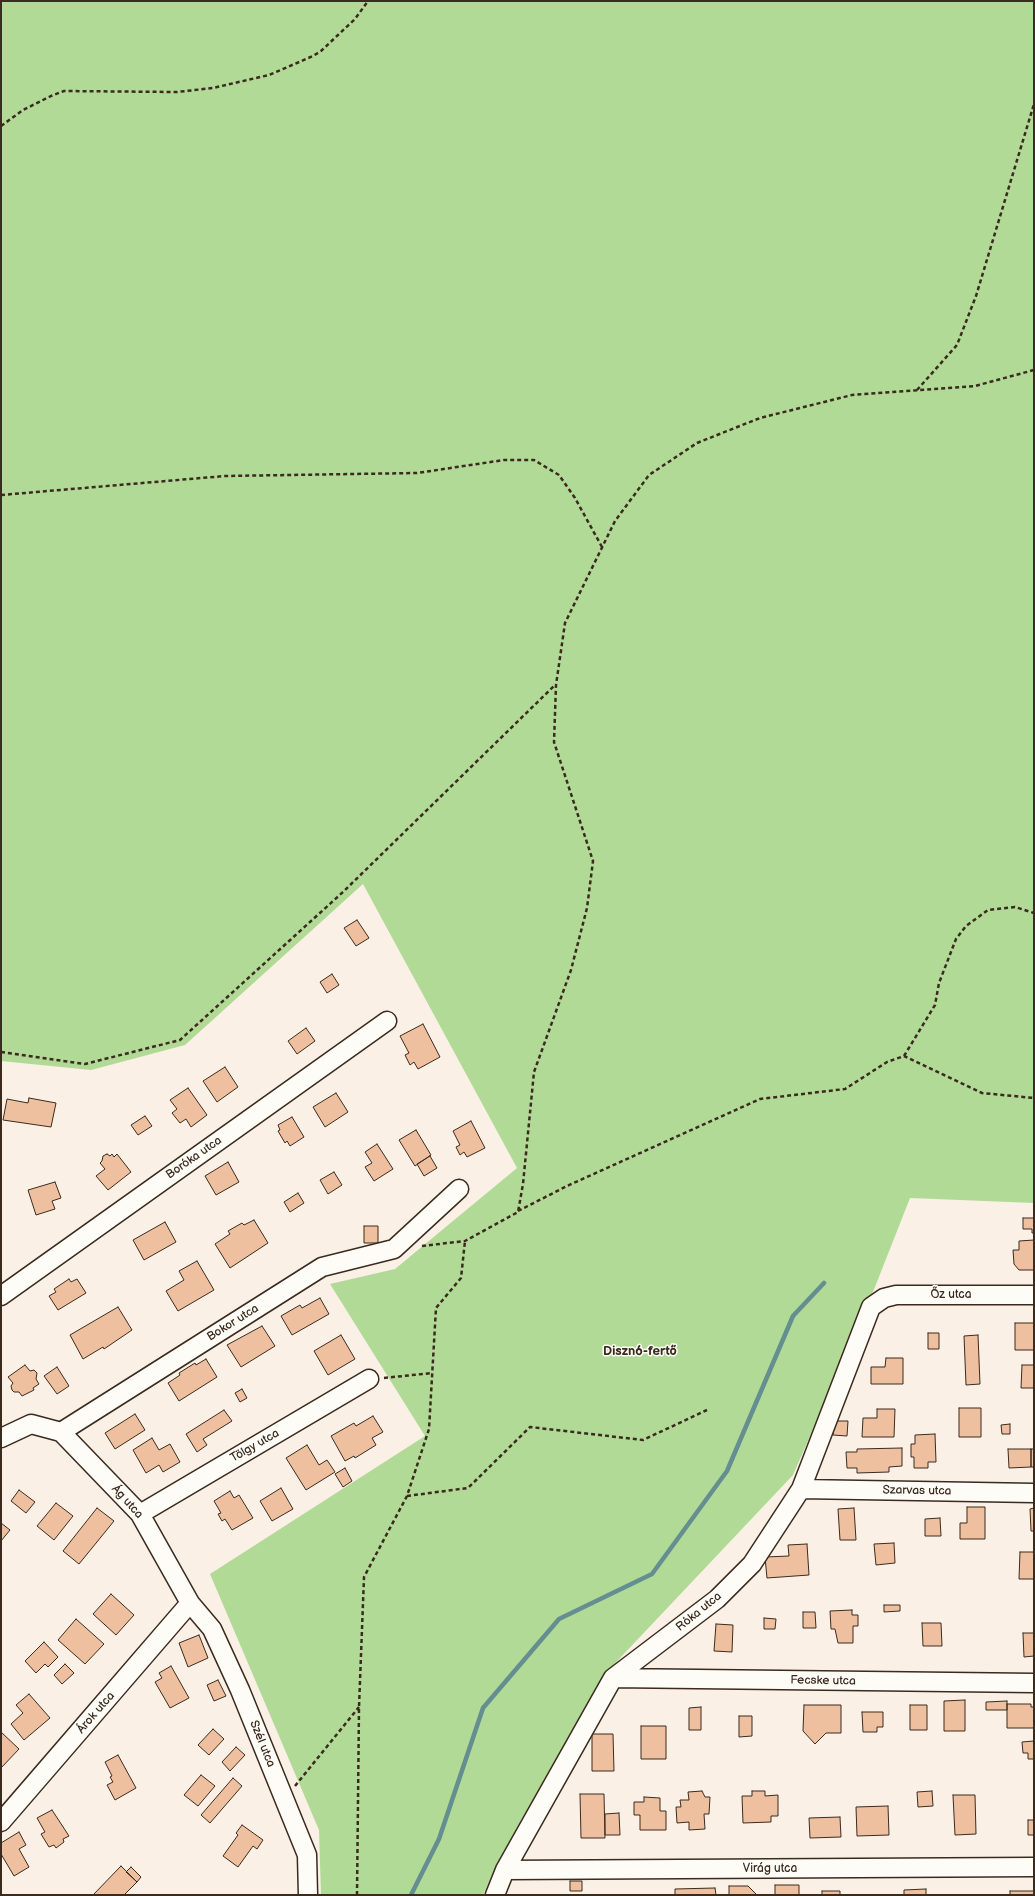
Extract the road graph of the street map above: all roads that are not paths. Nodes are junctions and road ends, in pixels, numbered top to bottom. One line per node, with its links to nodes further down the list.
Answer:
1 (387, 1021): 4 (street, Boróka utca)
2 (459, 1190): 7 (street, Bokor utca)
3 (1034, 1295): 5 (street, Őz utca)
4 (1, 1296)
5 (871, 1306): 9 (street, Róka utca)
6 (369, 1379): 11 (street, Tölgy utca)
7 (61, 1432): 8 (street); 11 (street, Ág utca)
8 (1, 1438)
9 (801, 1489): 10 (street, Szarvas utca); 13 (street, Róka utca)
10 (1034, 1493)
11 (140, 1514): 12 (street, Ág utca)
12 (190, 1603): 15 (street, Árok utca); 18 (street, Szél utca)
13 (612, 1678): 14 (street, Fecske utca); 17 (street, Róka utca)
14 (1034, 1683)
15 (1, 1822)
16 (1034, 1867): 17 (street, Virág utca)
17 (505, 1870): 19 (street, Róka utca)
18 (308, 1895)
19 (495, 1895)

